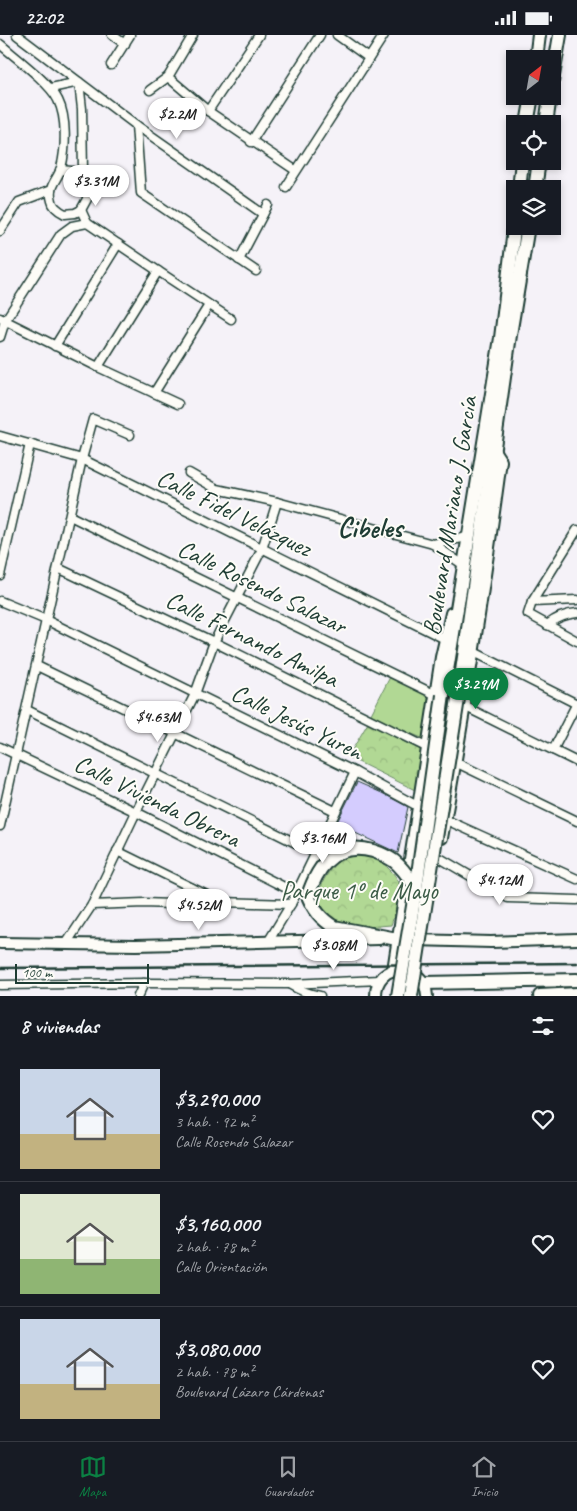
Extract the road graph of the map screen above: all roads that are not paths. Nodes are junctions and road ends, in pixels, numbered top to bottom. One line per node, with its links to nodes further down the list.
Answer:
1 (16, 35): 18 (street)
2 (112, 35): 12 (street)
3 (130, 35): 12 (street)
4 (193, 35): 17 (street)
5 (259, 35): 21 (street)
6 (320, 35): 23 (street)
7 (336, 35): 15 (street)
8 (384, 35): 15 (street)
9 (539, 35): 13 (main road)
10 (560, 35): 14 (main road)
11 (0, 44): 19 (street)
12 (125, 44): 16 (street)
13 (537, 50)
14 (557, 50)
15 (369, 58): 24 (street)
16 (111, 65)
17 (168, 77): 20 (street); 21 (street)
18 (79, 82): 19 (street); 22 (street); 26 (street)
19 (51, 88): 25 (street)
20 (150, 90)
21 (208, 111): 23 (street)
22 (136, 125): 31 (street); 37 (street)
23 (251, 141): 24 (street)
24 (295, 170): 27 (street)
25 (60, 171): 26 (street); 28 (street)
26 (83, 172): 30 (street)
27 (286, 187)
28 (51, 190): 30 (street); 33 (street)
29 (268, 205): 31 (street)
30 (82, 210): 32 (street)
31 (263, 214): 37 (street)
32 (87, 223): 36 (street); 43 (street)
33 (0, 231)
34 (514, 235): 41 (main road, Boulevard Mariano J. García)
35 (526, 235): 41 (main road, Boulevard Mariano J. García)
36 (118, 244): 38 (street); 45 (street)
37 (239, 260): 39 (street)
38 (158, 271): 40 (street); 46 (street)
39 (256, 271)
40 (209, 305): 42 (street); 47 (street)
41 (510, 307): 52 (main road, Boulevard Mariano J. García); 56 (main road, Boulevard Mariano J. García)
42 (231, 319)
43 (2, 320): 44 (street); 45 (street)
44 (0, 337)
45 (55, 346): 46 (street)
46 (98, 367): 47 (street)
47 (154, 393): 48 (street)
48 (178, 404)
49 (130, 435): 53 (street)
50 (0, 436): 51 (street, Calle Fidel Velázquez)
51 (30, 444): 53 (street, Calle Fidel Velázquez); 65 (street)
52 (494, 450): 76 (street); 80 (main road, Boulevard Mariano J. García)
53 (82, 459): 57 (street); 62 (street, Calle Fidel Velázquez)
54 (189, 473): 55 (street)
55 (277, 502): 61 (street); 62 (street)
56 (474, 510): 59 (street); 79 (main road, Boulevard Mariano J. García)
57 (70, 515): 64 (street); 66 (street, Calle Rosendo Salazar)
58 (577, 530): 60 (street)
59 (467, 537): 61 (street); 63 (street)
60 (574, 539): 69 (street)
61 (433, 544): 63 (street)
62 (262, 549): 66 (street); 73 (street, Calle Fidel Velázquez)
63 (462, 563): 73 (street)
64 (58, 568): 71 (street); 75 (street, Calle Fernando Amilpa)
65 (0, 575)
66 (238, 597): 75 (street); 79 (street, Calle Rosendo Salazar)
67 (577, 600): 69 (street)
68 (0, 601): 71 (street, Calle Jesús Yuren)
69 (532, 602): 72 (street)
70 (577, 613): 72 (street)
71 (46, 620): 77 (street); 78 (street, Calle Jesús Yuren)
72 (547, 625): 74 (street)
73 (445, 639): 79 (street)
74 (577, 641)
75 (214, 642): 78 (street); 85 (street, Calle Fernando Amilpa)
76 (474, 653): 80 (street); 81 (street)
77 (37, 666): 82 (street); 83 (street)
78 (195, 694): 83 (street); 90 (street, Calle Jesús Yuren)
79 (440, 695): 85 (street); 103 (main road, Boulevard Mariano J. García, bridge)
80 (461, 703): 86 (street); 88 (street); 126 (main road, Boulevard Mariano J. García, bridge)
81 (577, 703): 86 (street)
82 (26, 710): 87 (street); 91 (street)
83 (175, 733): 91 (street); 93 (street)
84 (0, 747): 87 (street, Calle Vivienda Obrera)
85 (428, 748): 92 (street)
86 (553, 750): 89 (street)
87 (15, 754): 94 (street, Calle Vivienda Obrera); 97 (street)
88 (454, 762): 95 (street); 96 (street)
89 (577, 762)
90 (355, 772): 92 (street, Calle Jesús Yuren); 93 (street)
91 (156, 773): 94 (street); 99 (street)
92 (419, 807): 95 (street, Calle Jesús Yuren); 108 (street)
93 (336, 811): 99 (street)
94 (136, 812): 98 (street); 104 (street, Calle Vivienda Obrera)
95 (446, 819): 100 (street); 101 (street, Calle Jesús Yuren)
96 (577, 821)
97 (0, 826)
98 (117, 851): 102 (street); 106 (street)
99 (316, 853): 104 (street)
100 (438, 857): 105 (street); 110 (street)
101 (577, 879)
102 (192, 888): 106 (street); 107 (street)
103 (416, 888): 108 (main road, bridge); 125 (main road, Boulevard Mariano J. García, bridge)
104 (296, 893): 107 (street)
105 (577, 900)
106 (92, 905): 113 (street)
107 (290, 905): 111 (street)
108 (397, 939): 110 (street); 111 (street); 114 (street)
109 (577, 939): 110 (street)
110 (424, 940): 115 (street)
111 (268, 942): 113 (street)
112 (0, 943): 113 (street)
113 (66, 944)
114 (393, 970): 115 (street); 116 (street)
115 (421, 979): 117 (main road); 127 (street)
116 (380, 980): 119 (street); 124 (street)
117 (577, 980)
118 (144, 983): 119 (street); 120 (street); 122 (street)
119 (289, 983): 123 (street)
120 (0, 985)
121 (577, 995): 128 (main road)
122 (138, 996)
123 (320, 996)
124 (376, 996)
125 (398, 996)
126 (410, 996)
127 (427, 996)
128 (540, 996)

